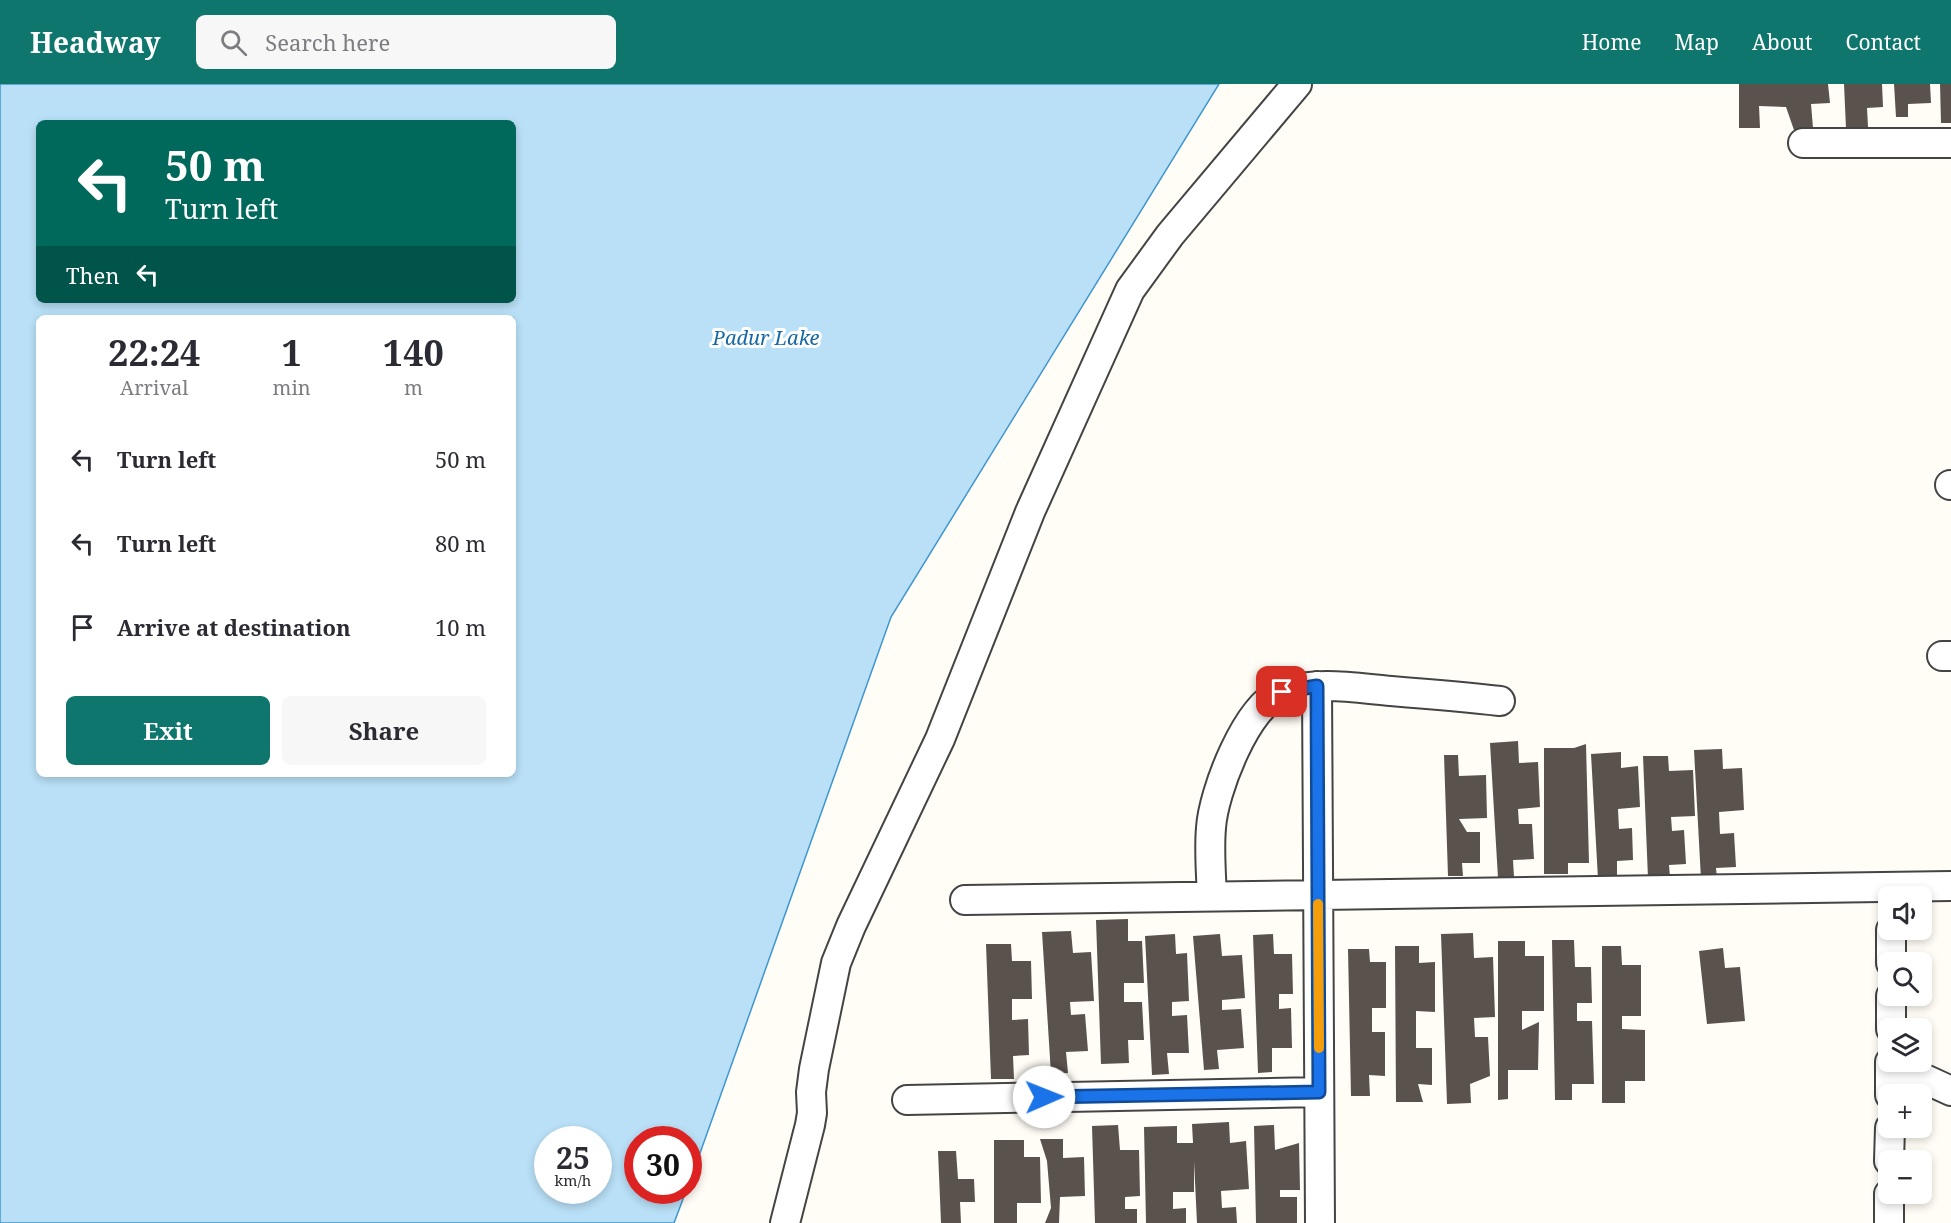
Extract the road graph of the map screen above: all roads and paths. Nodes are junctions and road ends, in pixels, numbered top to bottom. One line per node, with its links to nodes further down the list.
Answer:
1 (1297, 84): 17 (street)
2 (1803, 143): 3 (street)
3 (1951, 143)
4 (1317, 686): 5 (street); 9 (street); 10 (street)
5 (1500, 701)
6 (1951, 886): 7 (street)
7 (1932, 887)
8 (1878, 890): 9 (street)
9 (1318, 895): 10 (street); 14 (street)
10 (1212, 896): 11 (street)
11 (965, 900)
12 (1910, 1072): 13 (street)
13 (1951, 1091)
14 (1319, 1092): 15 (street); 18 (street)
15 (907, 1100)
16 (1889, 1204): 19 (street)
17 (785, 1223)
18 (1320, 1223)
19 (1889, 1223)

